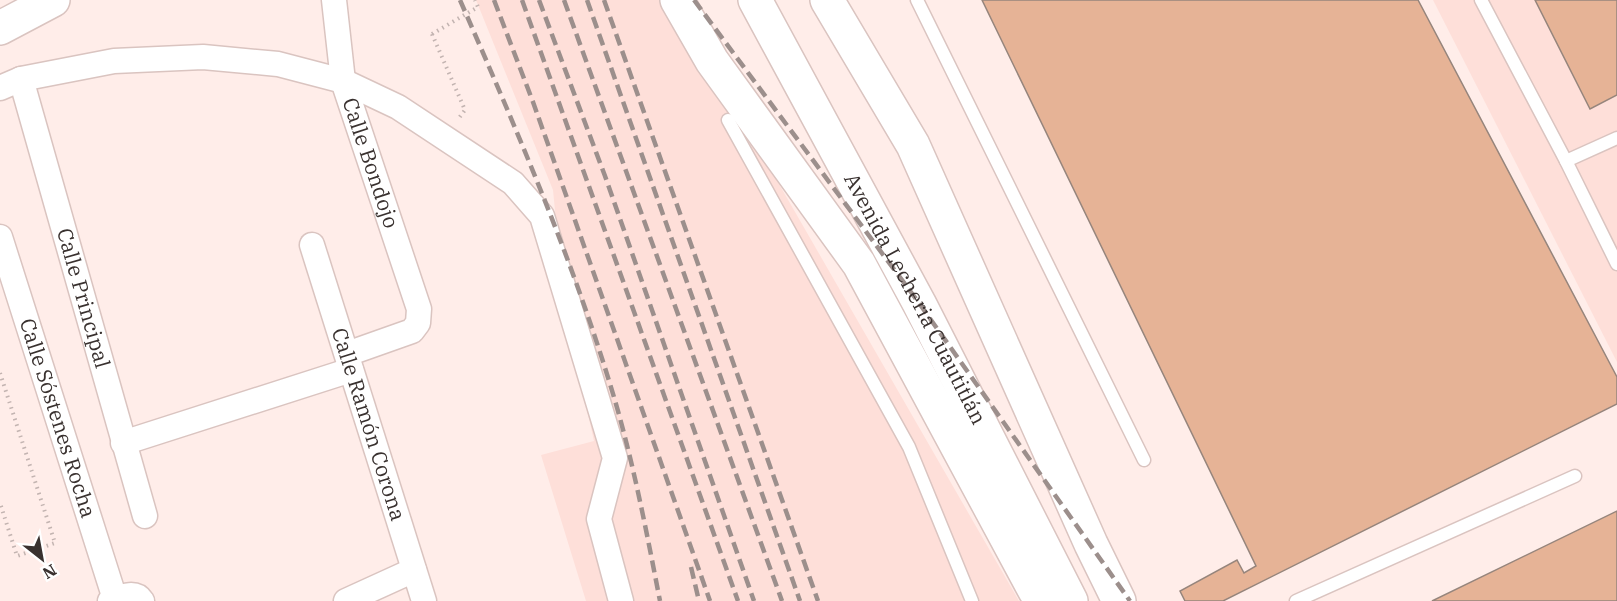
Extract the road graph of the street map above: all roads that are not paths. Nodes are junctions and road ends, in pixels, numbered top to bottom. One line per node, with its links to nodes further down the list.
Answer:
1 (53, 0): 8 (main road)
2 (334, 0): 9 (street, Calle Bondojo)
3 (677, 0): 29 (main road)
4 (755, 0): 30 (main road, Avenida Lecheria Cuautitlán)
5 (827, 0): 31 (main road)
6 (917, 0): 19 (lane)
7 (1481, 0): 13 (lane)
8 (0, 28)
9 (343, 81): 10 (street); 17 (street, Calle Bondojo); 27 (street)
10 (10, 84): 18 (street, Calle Principal)
11 (728, 120): 28 (lane)
12 (1617, 138): 13 (lane)
13 (1566, 161): 16 (lane)
14 (0, 237): 24 (street, Calle Sóstenes Rocha)
15 (312, 245): 17 (street, Calle Ramón Corona)
16 (1617, 264)
17 (349, 362): 18 (street); 22 (street, Calle Ramón Corona)
18 (123, 443): 21 (street, Calle Principal)
19 (1144, 460)
20 (1575, 476): 32 (lane)
21 (145, 516)
22 (414, 570): 25 (street); 26 (street, Calle Ramón Corona)
23 (141, 599): 24 (street)
24 (113, 600)
25 (346, 601)
26 (423, 601)
27 (621, 601)
28 (972, 601)
29 (1042, 601)
30 (1071, 601)
31 (1119, 601)
32 (1296, 601)

